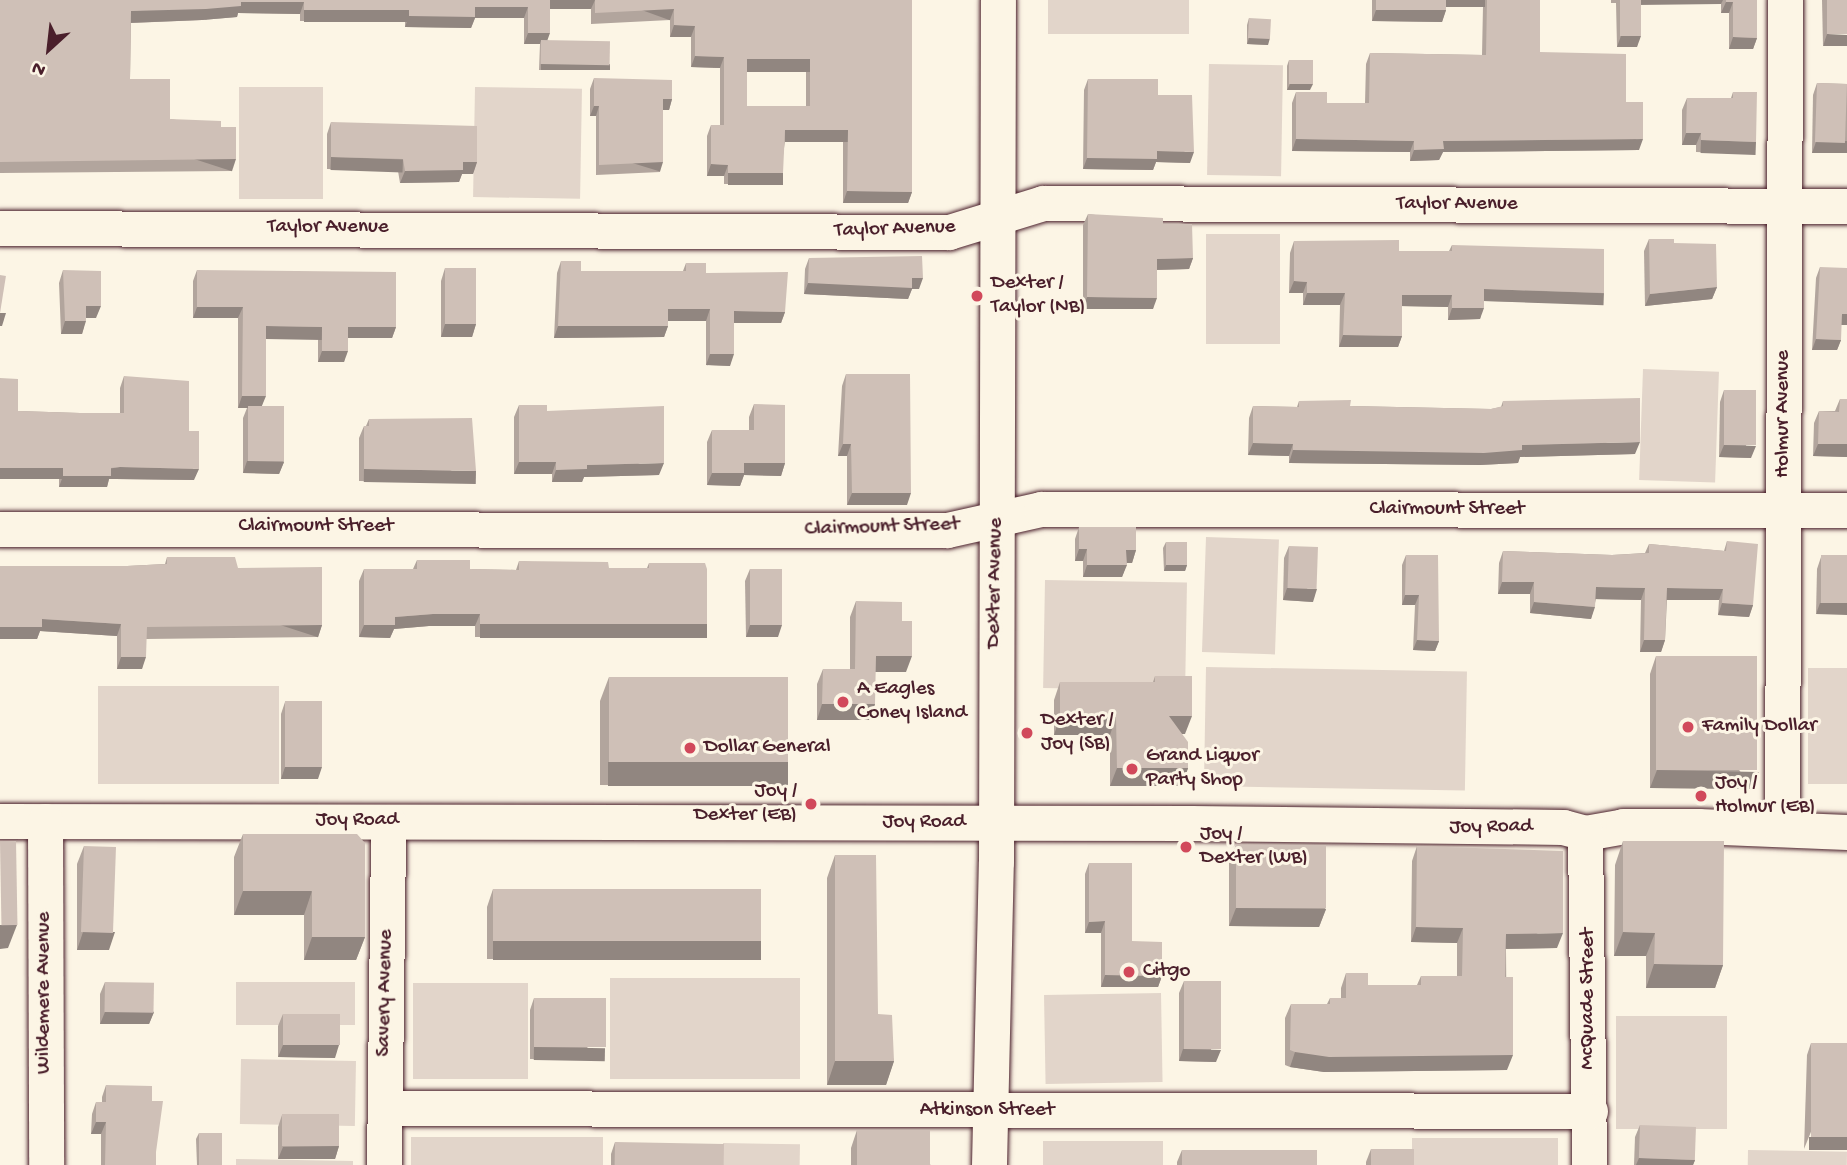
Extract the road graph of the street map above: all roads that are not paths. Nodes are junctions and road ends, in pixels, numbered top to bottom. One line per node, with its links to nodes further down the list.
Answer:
1 (998, 0): 5 (street, Dexter Avenue)
2 (1785, 0): 3 (street, Holmur Avenue)
3 (1785, 206): 4 (street, Taylor Avenue); 5 (street, Taylor Avenue); 8 (street, Holmur Avenue)
4 (1847, 206)
5 (998, 219): 6 (street, Taylor Avenue); 9 (street, Dexter Avenue)
6 (0, 228)
7 (1847, 510): 8 (street, Clairmount Street)
8 (1783, 511): 9 (street, Clairmount Street); 15 (street, Holmur Avenue)
9 (997, 520): 10 (street, Clairmount Street); 14 (street, Dexter Avenue)
10 (0, 529)
11 (0, 821): 12 (street, Joy Road)
12 (45, 821): 13 (street, Joy Road); 21 (street, Wildemere Avenue)
13 (388, 822): 14 (street, Joy Road); 18 (street, Savery Avenue)
14 (996, 823): 17 (street, Joy Road); 19 (street, Dexter Avenue)
15 (1783, 829): 16 (street, Joy Road); 17 (street, Joy Road)
16 (1847, 832)
17 (1585, 833): 20 (street, McQuade Street)
18 (385, 1108): 19 (street, Atkinson Street); 22 (street, Savery Avenue)
19 (990, 1109): 20 (street, Atkinson Street); 23 (street, Dexter Avenue)
20 (1590, 1111): 24 (street, McQuade Street)
21 (46, 1165)
22 (384, 1165)
23 (989, 1165)
24 (1589, 1165)

